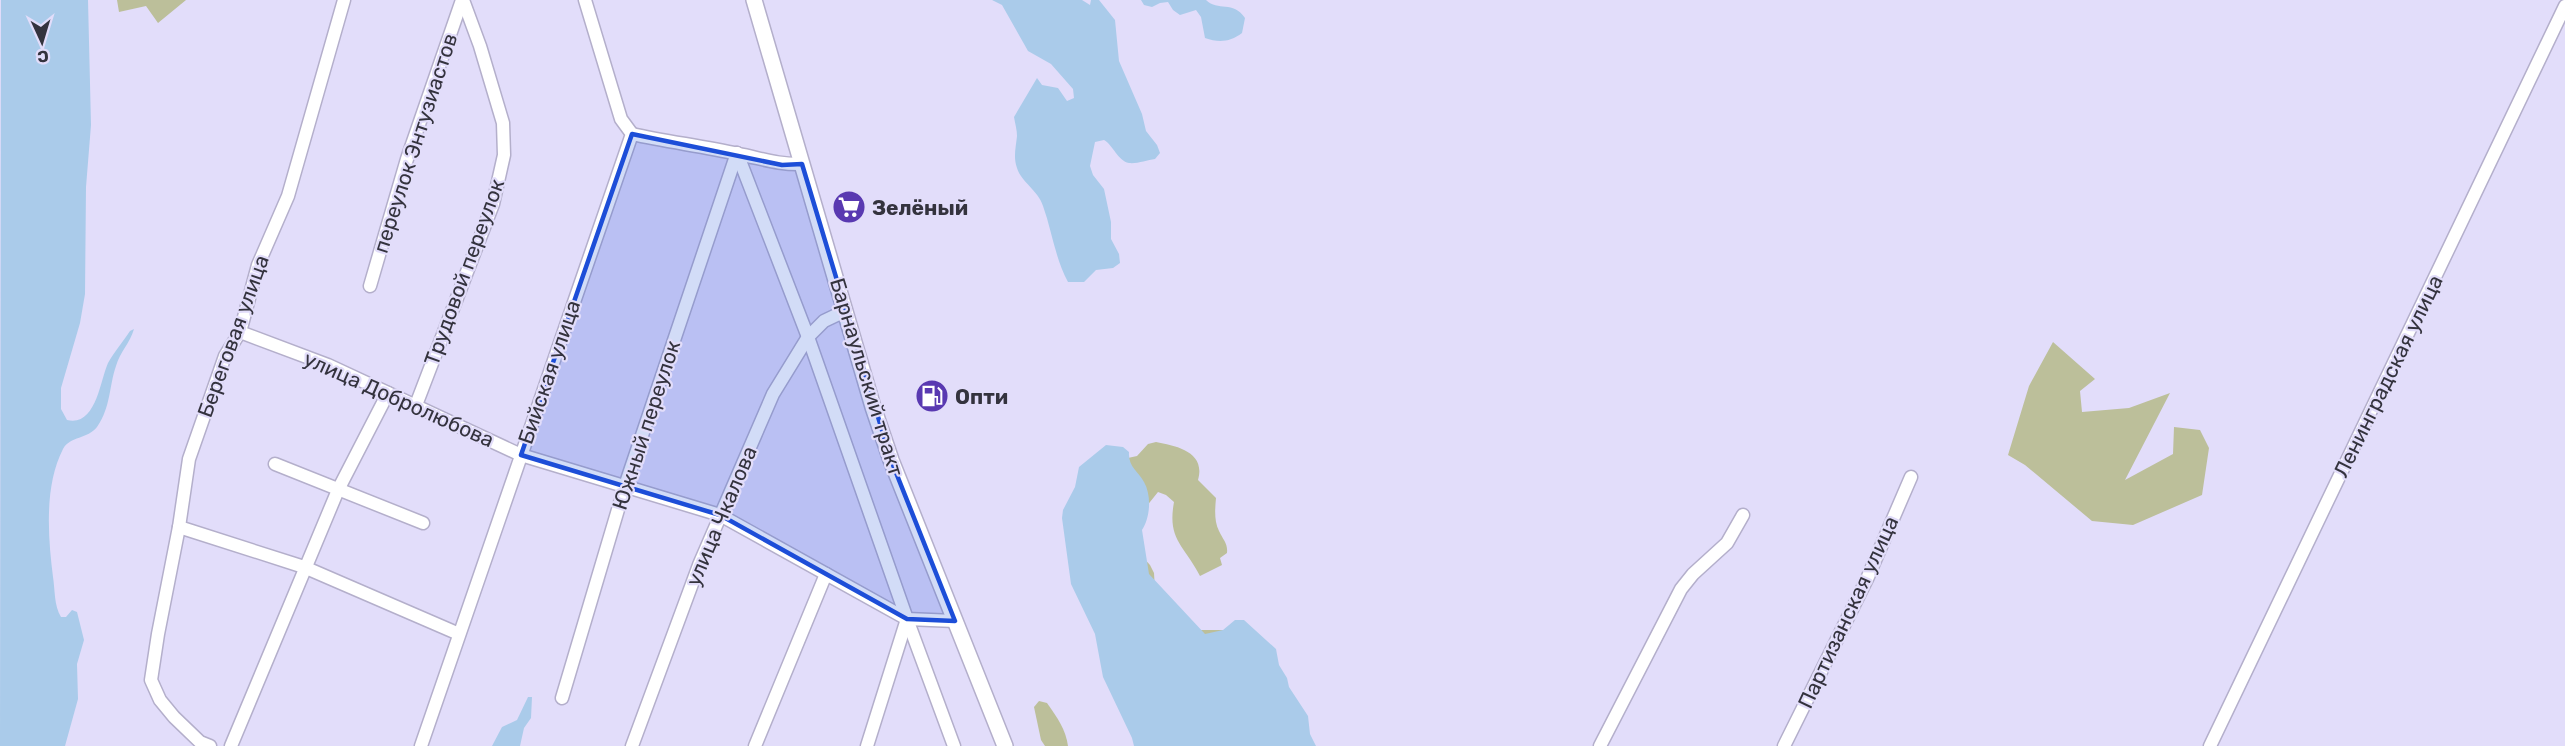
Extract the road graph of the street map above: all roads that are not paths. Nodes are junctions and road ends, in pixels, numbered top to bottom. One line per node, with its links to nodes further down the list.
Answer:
1 (344, 0): 11 (street, Береговая улица)
2 (463, 0): 9 (street, переулок Энтузиастов); 14 (street, Трудовой переулок)
3 (585, 0): 6 (street)
4 (754, 0): 8 (main road, Барнаульский тракт)
5 (2565, 6): 40 (street, Ленинградская улица)
6 (632, 134): 7 (street); 15 (street, Бийская улица)
7 (737, 153): 8 (street); 12 (street); 18 (street, Южный переулок)
8 (802, 164): 10 (main road, Барнаульский тракт)
9 (370, 286)
10 (845, 311): 12 (street, улица Чкалова); 27 (main road, Барнаульский тракт)
11 (240, 332): 13 (street, улица Добролюбова); 23 (street, Береговая улица)
12 (808, 337): 20 (street, улица Чкалова); 26 (street)
13 (388, 393): 14 (street, улица Добролюбова); 19 (street)
14 (416, 405): 15 (street, улица Добролюбова)
15 (521, 455): 18 (street, улица Добролюбова); 28 (street, Бийская улица)
16 (275, 464): 19 (street)
17 (1911, 477): 39 (street, Партизанская улица)
18 (624, 486): 20 (street, улица Добролюбова); 29 (street, Южный переулок)
19 (338, 490): 22 (street); 24 (street)
20 (720, 514): 25 (street, улица Добролюбова); 33 (street, улица Чкалова)
21 (1743, 515): 38 (street)
22 (423, 524)
23 (179, 527): 24 (street); 30 (street, Береговая улица)
24 (304, 567): 28 (street); 31 (street)
25 (826, 574): 26 (street, улица Добролюбова); 34 (street)
26 (907, 619): 27 (street, улица Добролюбова); 35 (street); 36 (street)
27 (955, 621): 37 (main road, Барнаульский тракт)
28 (459, 634): 32 (street, Бийская улица)
29 (562, 698)
30 (210, 746)
31 (231, 746)
32 (421, 746)
33 (632, 746)
34 (756, 746)
35 (867, 746)
36 (954, 746)
37 (1005, 746)
38 (1600, 746)
39 (1784, 746)
40 (2210, 746)

